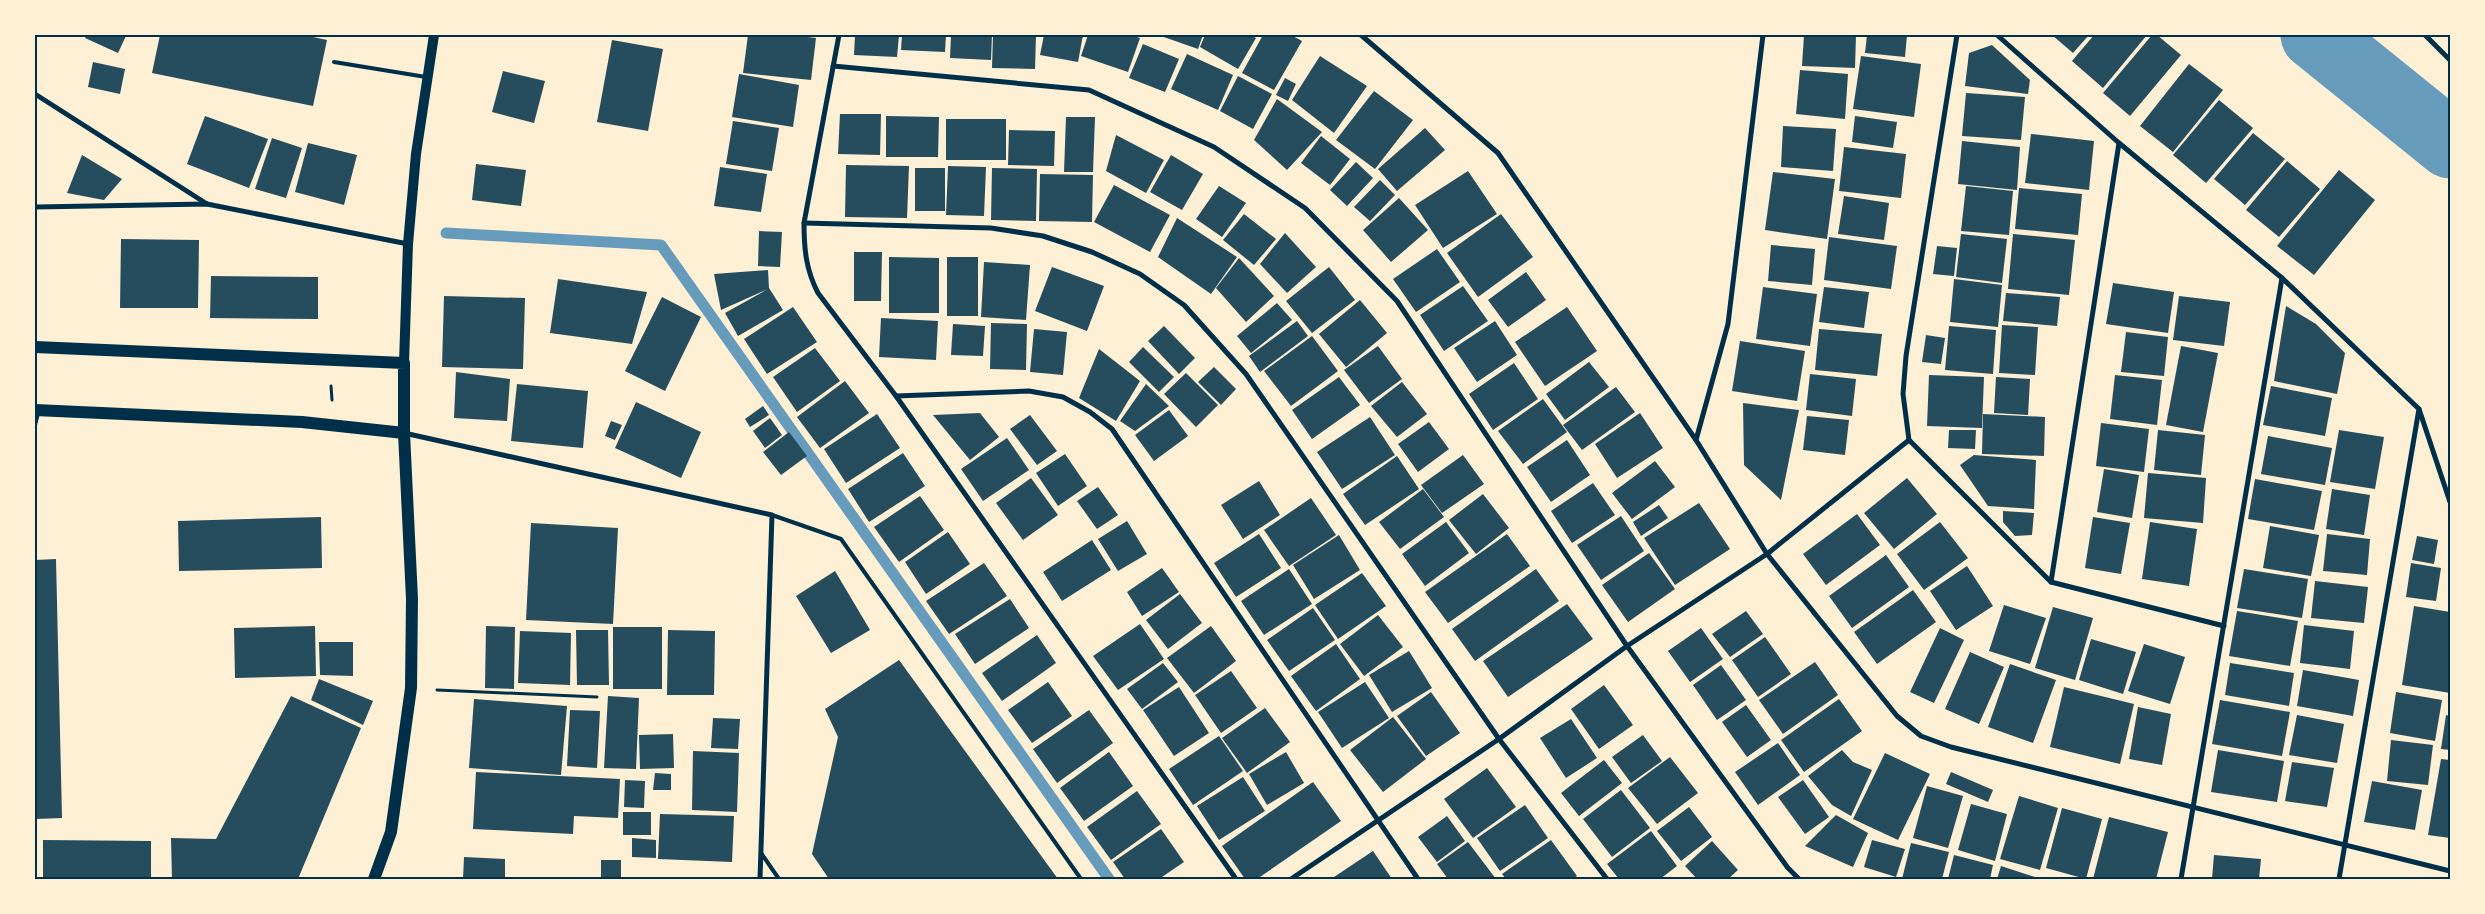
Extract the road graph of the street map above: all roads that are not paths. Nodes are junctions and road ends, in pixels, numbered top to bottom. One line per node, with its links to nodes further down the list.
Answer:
1 (434, 35): 11 (main road)
2 (839, 35): 10 (street)
3 (1361, 35): 26 (street)
4 (1763, 35): 26 (street)
5 (1957, 35): 27 (street)
6 (1997, 35): 13 (street)
7 (2426, 35): 8 (street)
8 (2450, 60)
9 (334, 62): 11 (lane)
10 (833, 66): 16 (street); 33 (street)
11 (428, 78): 17 (main road)
12 (35, 94): 14 (street)
13 (2119, 143): 18 (street); 31 (street)
14 (207, 204): 15 (street); 17 (street)
15 (35, 207)
16 (804, 223): 21 (street); 34 (street)
17 (408, 244): 20 (main road)
18 (2282, 278): 22 (street); 32 (street)
19 (35, 347): 20 (main road)
20 (404, 363): 25 (main road)
21 (896, 396): 36 (street); 44 (street)
22 (2419, 409): 28 (street); 37 (street)
23 (37, 410): 24 (lane); 25 (main road)
24 (35, 425)
25 (404, 433): 29 (street); 40 (main road)
26 (1696, 440): 30 (street)
27 (1909, 440): 30 (street); 31 (street)
28 (2450, 502)
29 (772, 515): 38 (street); 43 (lane)
30 (1767, 554): 33 (street); 35 (street)
31 (2051, 582): 32 (street)
32 (2224, 626): 35 (street)
33 (1627, 646): 34 (street); 48 (street)
34 (1499, 739): 36 (street); 47 (street)
35 (2193, 807): 37 (street); 49 (street)
36 (1376, 821): 45 (street); 46 (street)
37 (2345, 845): 39 (street); 50 (street)
38 (761, 853): 41 (street); 42 (lane)
39 (2450, 871)
40 (374, 879)
41 (760, 879)
42 (779, 879)
43 (1081, 879)
44 (1236, 879)
45 (1291, 879)
46 (1418, 879)
47 (1607, 879)
48 (1799, 879)
49 (2181, 879)
50 (2339, 879)

